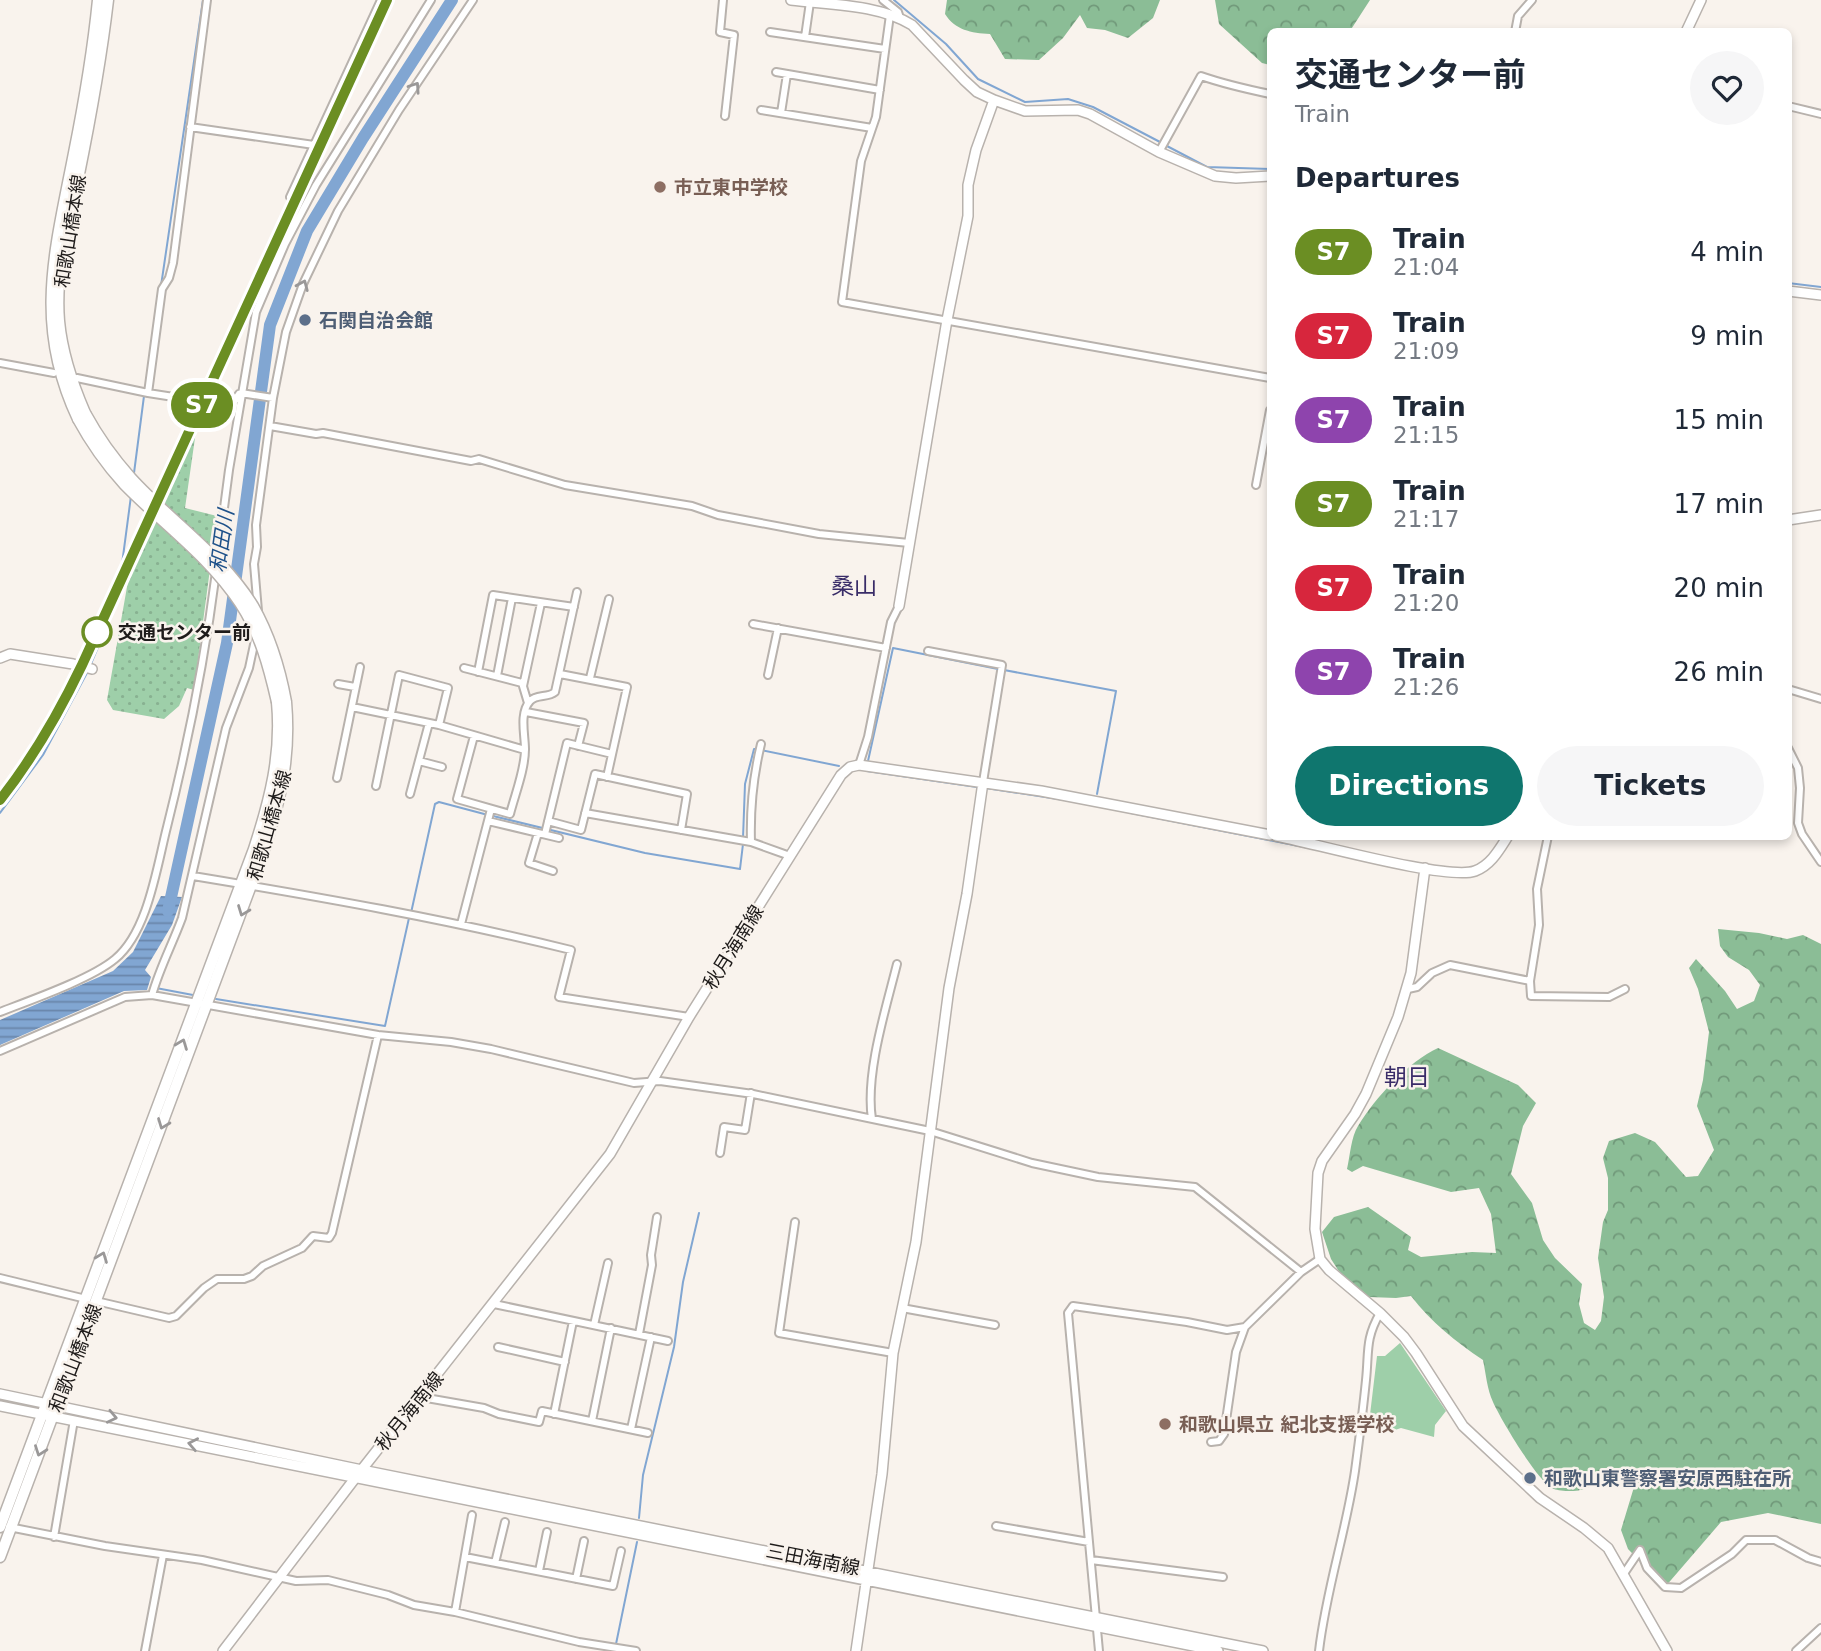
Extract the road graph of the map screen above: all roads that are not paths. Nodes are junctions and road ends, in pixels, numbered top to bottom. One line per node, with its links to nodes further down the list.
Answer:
1 (98, 0): 46 (main road, 和歌山橋本線)
2 (108, 0): 46 (main road, 和歌山橋本線)
3 (207, 0): 30 (street)
4 (381, 0): 32 (street)
5 (431, 0): 44 (street)
6 (473, 0): 45 (street, one-way to 6)
7 (723, 0): 29 (street)
8 (791, 0): 12 (main road)
9 (883, 0): 14 (street)
10 (1532, 0): 15 (street)
11 (1701, 0): 16 (main road)
12 (810, 2): 13 (main road); 18 (street)
13 (890, 15): 14 (main road); 19 (street)
14 (900, 18): 24 (main road)
15 (1516, 28)
16 (1688, 28)
17 (770, 32): 18 (street)
18 (805, 37): 19 (street)
19 (885, 49): 22 (street)
20 (776, 72): 21 (street)
21 (787, 74): 22 (street); 27 (street)
22 (880, 90): 31 (street)
23 (1267, 93): 33 (street)
24 (994, 100): 33 (main road); 38 (main road)
25 (1792, 107): 28 (street)
26 (761, 110): 27 (street)
27 (781, 113): 31 (street)
28 (1821, 114)
29 (725, 116)
30 (190, 127): 32 (street); 43 (street)
31 (872, 128): 38 (street)
32 (314, 145): 35 (street)
33 (1159, 152): 34 (main road)
34 (1267, 176)
35 (290, 197)
36 (1792, 291): 37 (main road)
37 (1821, 295)
38 (947, 320): 41 (street); 52 (main road)
39 (0, 363): 40 (street)
40 (54, 373)
41 (1267, 377)
42 (77, 378): 43 (street)
43 (148, 393): 44 (street)
44 (241, 393): 45 (street); 122 (street)
45 (273, 398): 47 (street)
46 (81, 416): 114 (main road, 和歌山橋本線, bridge)
47 (270, 426): 52 (street); 113 (street)
48 (1267, 426): 49 (street)
49 (1256, 485)
50 (1821, 516): 51 (main road)
51 (1792, 520)
52 (909, 543): 57 (main road)
53 (578, 592): 58 (street)
54 (512, 598): 56 (street); 67 (street); 70 (street)
55 (609, 599): 71 (street)
56 (541, 603): 58 (street); 73 (street)
57 (899, 606): 61 (street)
58 (574, 607): 68 (street)
59 (753, 624): 60 (street)
60 (778, 628): 61 (street); 69 (street)
61 (886, 648): 90 (street)
62 (928, 651): 94 (street)
63 (0, 658): 66 (main road)
64 (359, 667): 74 (street)
65 (464, 668): 67 (street)
66 (92, 669)
67 (478, 671): 70 (street)
68 (560, 674): 71 (street); 77 (street)
69 (768, 675)
70 (496, 676): 73 (street)
71 (590, 678): 87 (street)
72 (338, 684): 74 (street)
73 (523, 686): 77 (street)
74 (355, 687): 78 (street)
75 (1792, 690): 76 (street)
76 (1821, 699)
77 (528, 703): 79 (street)
78 (352, 707): 80 (street); 93 (street)
79 (526, 712): 85 (street); 86 (street)
80 (390, 715): 81 (street); 82 (street); 95 (street)
81 (429, 723): 82 (street); 89 (street)
82 (439, 725): 83 (street)
83 (474, 736): 86 (street); 97 (street)
84 (761, 744): 108 (street)
85 (578, 746): 87 (street); 100 (street)
86 (525, 750): 97 (street)
87 (612, 754): 92 (street)
88 (1792, 756): 110 (street)
89 (419, 761): 91 (street); 96 (street)
90 (859, 765): 94 (main road); 109 (main road, 秋月海南線)
91 (442, 767)
92 (607, 777): 98 (street); 101 (street)
93 (337, 778)
94 (983, 782): 103 (main road); 129 (main road)
95 (376, 786)
96 (410, 794)
97 (491, 809): 99 (street)
98 (585, 813): 100 (street); 101 (street)
99 (488, 821): 102 (street); 115 (street)
100 (548, 821): 102 (street)
101 (681, 830): 108 (street)
102 (542, 833): 104 (street); 112 (street)
103 (1267, 834)
104 (559, 838)
105 (1294, 840): 111 (main road)
106 (1505, 840): 111 (main road)
107 (1547, 840): 117 (street)
108 (751, 842): 109 (street)
109 (790, 856): 123 (main road, 秋月海南線)
110 (1821, 862)
111 (1424, 868): 118 (main road)
112 (553, 871)
113 (192, 876): 114 (street); 120 (street)
114 (247, 885): 115 (street); 121 (main road, 和歌山橋本線)
115 (461, 924): 123 (street)
116 (897, 964): 128 (street)
117 (1530, 981): 118 (street); 119 (street)
118 (1408, 989): 133 (main road)
119 (1625, 989)
120 (152, 995): 121 (street); 125 (street)
121 (203, 1003): 124 (street); 137 (main road, 和歌山橋本線)
122 (0, 1012)
123 (689, 1017): 126 (main road, 秋月海南線)
124 (378, 1035): 126 (street); 137 (street)
125 (0, 1051)
126 (649, 1083): 127 (street); 138 (main road, 秋月海南線)
127 (751, 1093): 128 (street); 130 (street)
128 (872, 1119): 129 (street)
129 (930, 1131): 135 (street); 139 (main road)
130 (720, 1153)
131 (657, 1217): 146 (street)
132 (795, 1222): 150 (street)
133 (1320, 1259): 135 (street); 140 (main road)
134 (608, 1263): 142 (street)
135 (1301, 1272): 144 (street)
136 (0, 1278): 137 (street)
137 (91, 1300): 154 (main road, 和歌山橋本線); 155 (main road, 和歌山橋本線)
138 (494, 1304): 141 (street); 153 (main road, 秋月海南線)
139 (902, 1308): 143 (street); 150 (main road)
140 (1380, 1313): 184 (main road); 198 (street)
141 (573, 1321): 142 (street); 151 (street)
142 (594, 1325): 145 (street)
143 (995, 1325)
144 (1245, 1327): 164 (street); 174 (street)
145 (611, 1328): 146 (street); 161 (street)
146 (639, 1334): 147 (street)
147 (651, 1337): 148 (street); 162 (street)
148 (667, 1340)
149 (498, 1347): 151 (street)
150 (893, 1353): 183 (main road)
151 (565, 1362): 158 (street)
152 (0, 1394): 154 (main road, 秋月海南線)
153 (422, 1397): 158 (street); 165 (main road, 秋月海南線)
154 (45, 1402): 155 (main road, 秋月海南線); 157 (main road, 和歌山橋本線)
155 (57, 1405): 159 (main road, 和歌山橋本線); 165 (main road, 秋月海南線, one-way to 165)
156 (0, 1406): 157 (main road)
157 (41, 1414): 159 (main road); 169 (main road, 和歌山橋本線)
158 (554, 1414): 161 (street)
159 (52, 1417): 160 (main road); 170 (main road, 和歌山橋本線, one-way to 170)
160 (74, 1420): 165 (main road, one-way to 160); 172 (street)
161 (592, 1422): 162 (street)
162 (631, 1429): 163 (street)
163 (648, 1433)
164 (1211, 1442)
165 (359, 1474): 183 (main road, 三田海南線); 185 (main road, 秋月海南線)
166 (472, 1515): 178 (street)
167 (505, 1522): 181 (street)
168 (996, 1525): 174 (street)
169 (0, 1526): 170 (street)
170 (12, 1528): 172 (street); 177 (main road, 和歌山橋本線)
171 (547, 1532): 182 (street)
172 (54, 1537): 176 (street)
173 (584, 1541): 187 (street)
174 (1089, 1542): 179 (street)
175 (621, 1551): 187 (street)
176 (163, 1555): 185 (street); 191 (street)
177 (0, 1558)
178 (465, 1558): 181 (street); 188 (street)
179 (1091, 1560): 186 (street); 189 (street)
180 (1821, 1562): 184 (street)
181 (495, 1563): 182 (street)
182 (538, 1572): 187 (street)
183 (867, 1575): 189 (main road, 三田海南線); 194 (main road)
184 (1623, 1575): 199 (main road)
185 (281, 1576): 188 (street); 192 (main road, 秋月海南線)
186 (1223, 1577)
187 (576, 1579)
188 (455, 1612): 193 (street)
189 (1097, 1622): 195 (street); 196 (main road, 三田海南線); 197 (main road, 三田海南線)
190 (1821, 1628): 200 (street)
191 (145, 1651)
192 (223, 1651)
193 (636, 1651)
194 (856, 1651)
195 (1099, 1651)
196 (1218, 1651)
197 (1263, 1651)
198 (1319, 1651)
199 (1667, 1651)
200 (1796, 1651)

